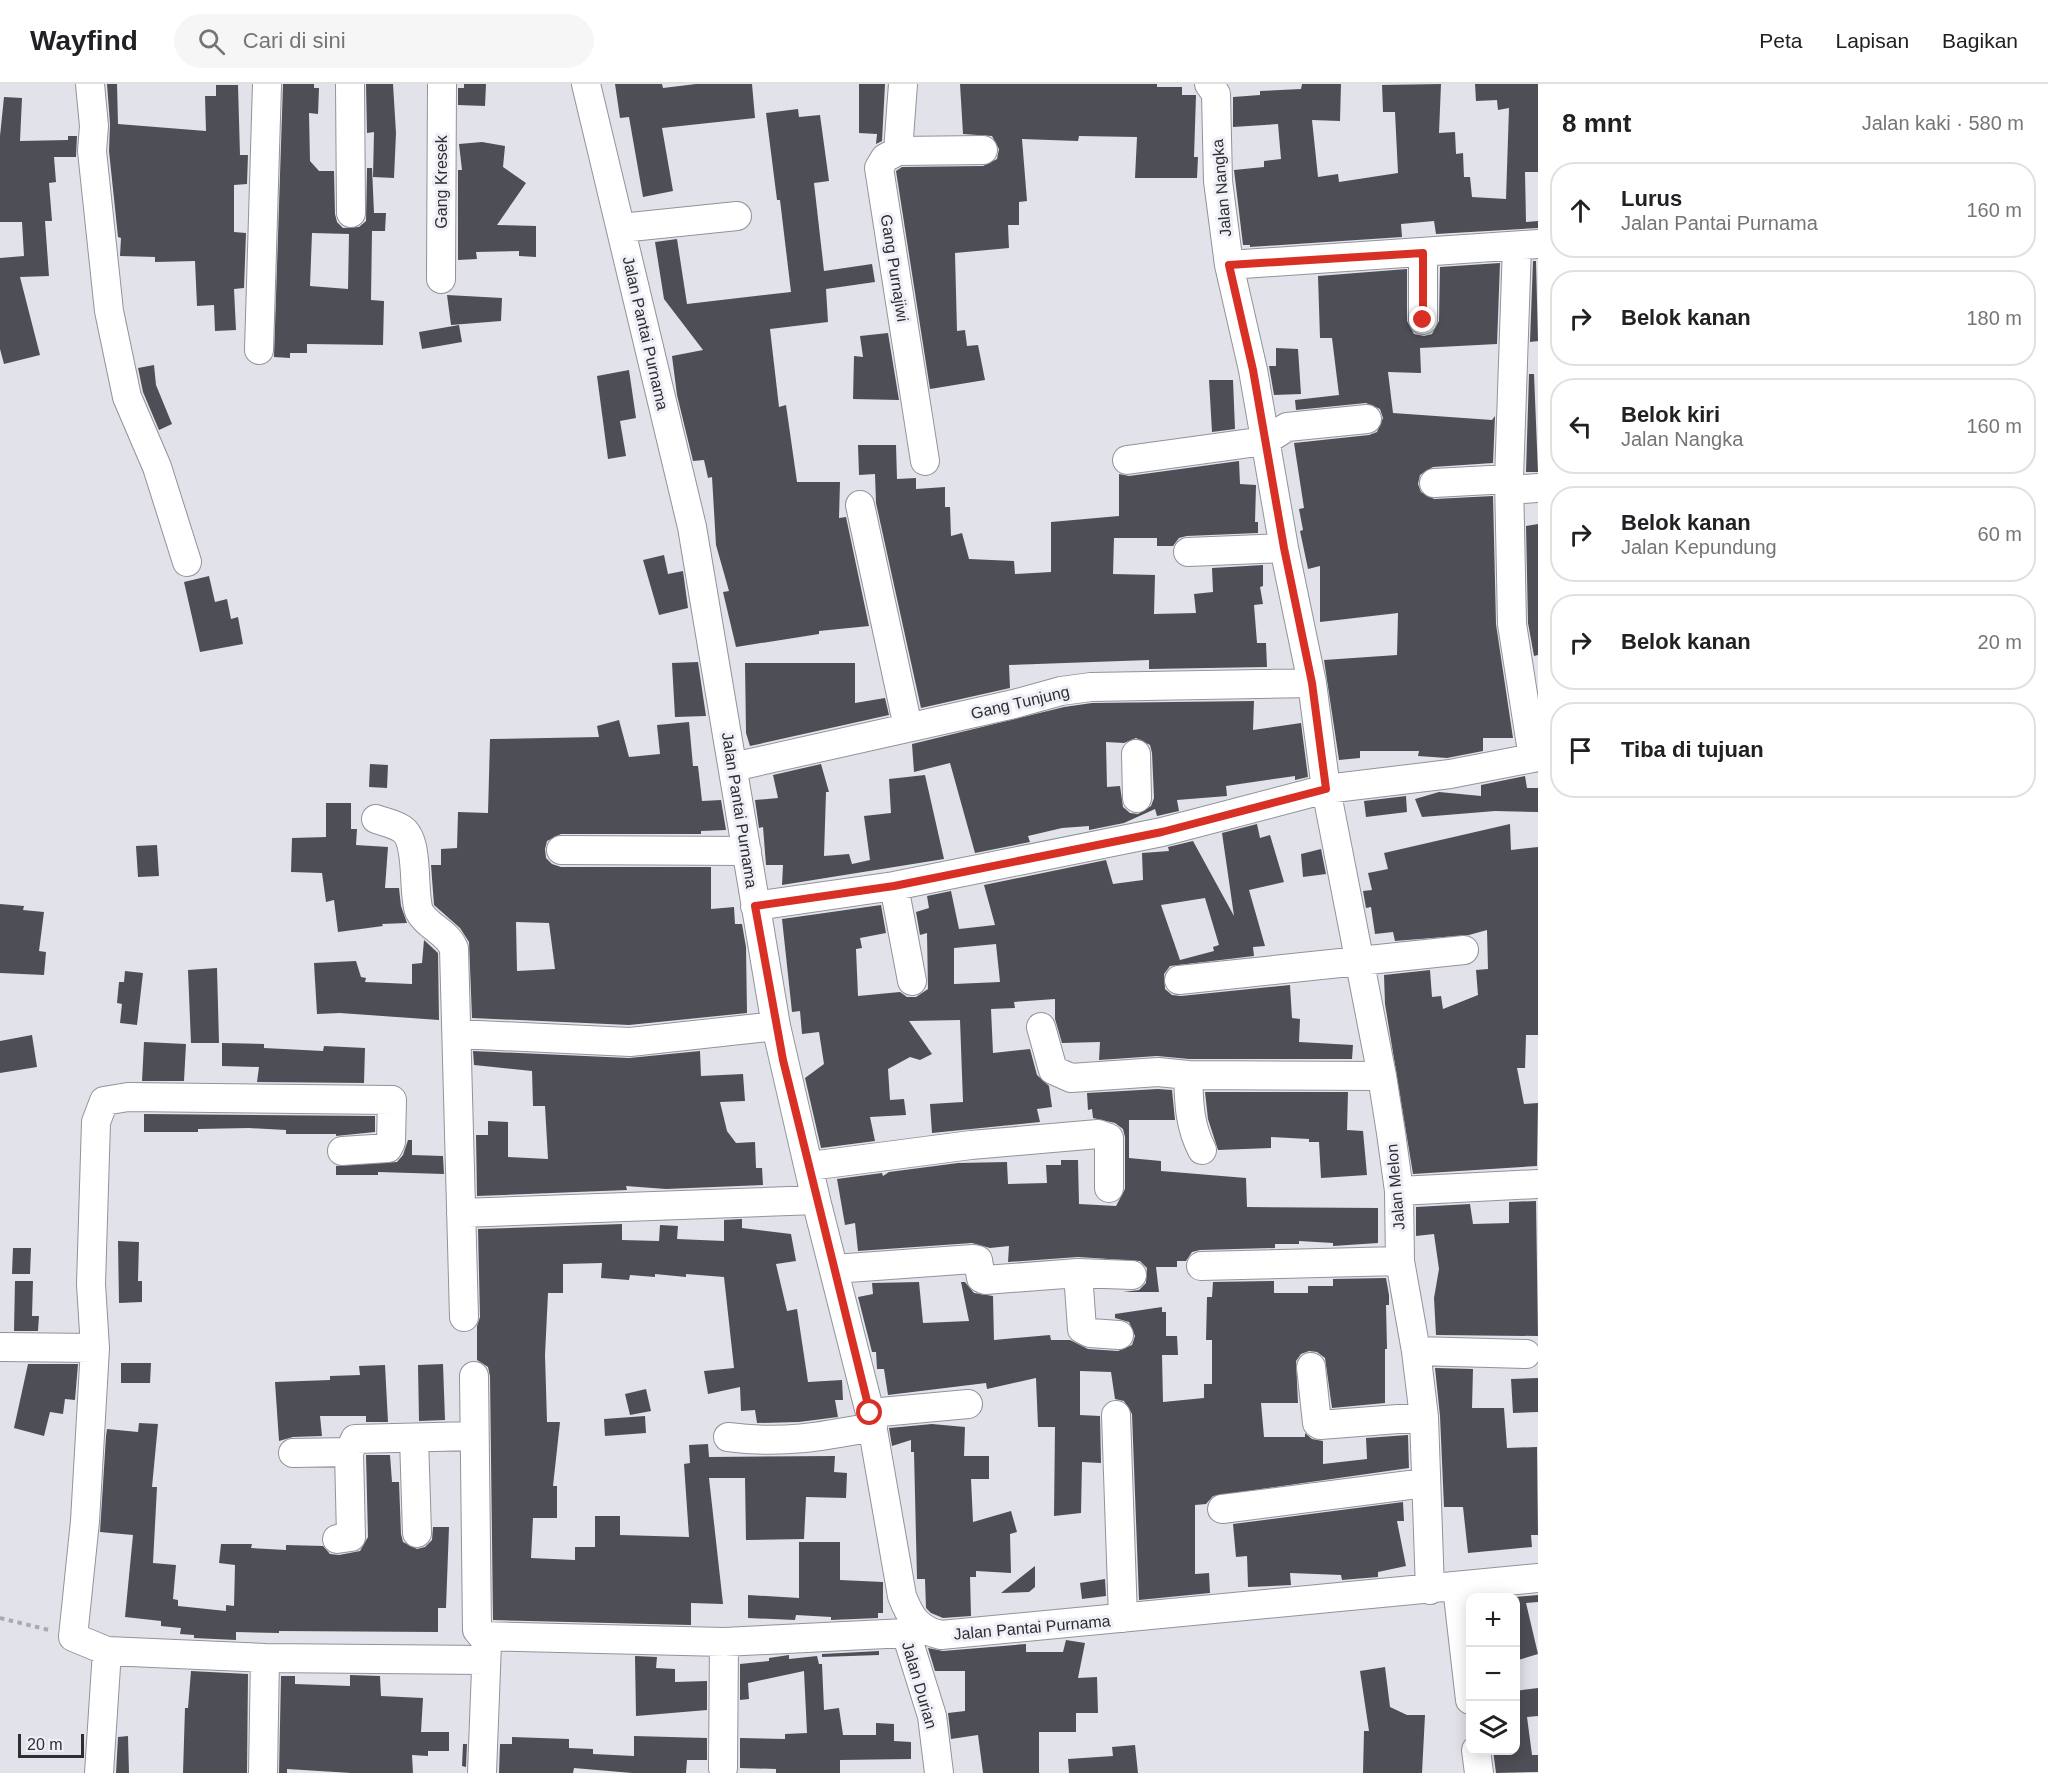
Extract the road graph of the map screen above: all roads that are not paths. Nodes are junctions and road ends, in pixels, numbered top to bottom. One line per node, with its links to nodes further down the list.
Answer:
1 (90, 84): 29 (street)
2 (267, 84): 18 (street)
3 (350, 84): 10 (street)
4 (442, 84): 16 (street, Gang Kresek)
5 (586, 84): 12 (street, Jalan Pantai Purnama)
6 (903, 84): 9 (street)
7 (1209, 84): 15 (street, Jalan Nangka)
8 (983, 150): 9 (street)
9 (898, 151): 22 (street, Gang Purnajiwi)
10 (351, 213)
11 (737, 216): 12 (street)
12 (621, 228): 34 (street, Jalan Pantai Purnama)
13 (1528, 245): 14 (street); 24 (street)
14 (1423, 253): 15 (street); 17 (street)
15 (1229, 265): 20 (street, Jalan Nangka)
16 (441, 279)
17 (1423, 320)
18 (259, 350)
19 (1367, 418): 20 (street)
20 (1265, 441): 21 (street); 27 (street, Jalan Nangka)
21 (1127, 460)
22 (925, 461)
23 (1434, 483): 24 (street)
24 (1509, 485): 25 (street); 33 (street)
25 (1538, 488)
26 (860, 505): 31 (street)
27 (1284, 548): 28 (street); 30 (street, Jalan Nangka)
28 (1188, 552)
29 (187, 562)
30 (1312, 683): 31 (street, Gang Tunjung); 35 (street, Jalan Nangka)
31 (908, 727): 34 (street, Gang Tunjung)
32 (1136, 754): 36 (street)
33 (1535, 758): 35 (street)
34 (733, 767): 39 (street, Jalan Pantai Purnama)
35 (1326, 789): 40 (street); 43 (street, Jalan Melon)
36 (1137, 798)
37 (376, 819): 48 (street)
38 (561, 849): 39 (street)
39 (747, 851): 41 (street, Jalan Pantai Purnama)
40 (894, 886): 41 (street); 45 (street)
41 (755, 906): 46 (street, Jalan Pantai Purnama)
42 (1464, 950): 43 (street)
43 (1360, 960): 44 (street); 50 (street, Jalan Melon)
44 (1179, 980)
45 (912, 981)
46 (776, 1026): 48 (street); 53 (street, Jalan Pantai Purnama)
47 (1041, 1027): 49 (street)
48 (457, 1034): 58 (street)
49 (1188, 1075): 50 (street); 51 (street)
50 (1382, 1076): 56 (street, Jalan Melon)
51 (1202, 1150)
52 (342, 1151): 67 (street)
53 (810, 1166): 55 (street); 57 (street, Jalan Pantai Purnama)
54 (1538, 1184): 56 (street)
55 (1109, 1188)
56 (1399, 1191): 59 (street, Jalan Melon)
57 (816, 1200): 58 (street); 61 (street, Jalan Pantai Purnama)
58 (461, 1213): 64 (street)
59 (1400, 1262): 60 (street); 68 (street, Jalan Melon)
60 (1201, 1266)
61 (834, 1269): 62 (street); 75 (street, Jalan Pantai Purnama)
62 (1078, 1273): 63 (street); 65 (street)
63 (1132, 1275)
64 (464, 1317)
65 (1119, 1335)
66 (0, 1347): 67 (street)
67 (95, 1348): 91 (street)
68 (1416, 1351): 69 (street); 74 (street, Jalan Melon)
69 (1526, 1354)
70 (1311, 1367): 74 (street)
71 (474, 1376): 76 (street)
72 (968, 1404): 75 (street)
73 (1116, 1415): 87 (street)
74 (1424, 1417): 81 (street, Jalan Melon)
75 (872, 1420): 77 (street); 88 (street, Jalan Pantai Purnama)
76 (474, 1436): 78 (street); 90 (street)
77 (728, 1437)
78 (414, 1438): 80 (street); 83 (street)
79 (293, 1452): 80 (street)
80 (350, 1452): 84 (street)
81 (1425, 1483): 82 (street); 86 (street, Jalan Melon)
82 (1222, 1509)
83 (417, 1533)
84 (337, 1539)
85 (1538, 1578): 86 (street, Jalan Pantai Purnama)
86 (1444, 1588): 87 (street, Jalan Pantai Purnama); 93 (street, Jalan Melon)
87 (1123, 1618): 88 (street, Jalan Pantai Purnama)
88 (911, 1628): 89 (street); 99 (street, Jalan Durian)
89 (724, 1642): 90 (street); 95 (street)
90 (487, 1649): 92 (street); 98 (street)
91 (107, 1650): 92 (street); 96 (street)
92 (265, 1658): 97 (street)
93 (1466, 1683)
94 (1477, 1755): 100 (street)
95 (723, 1768)
96 (99, 1773)
97 (262, 1773)
98 (482, 1773)
99 (939, 1773)
100 (1479, 1773)

